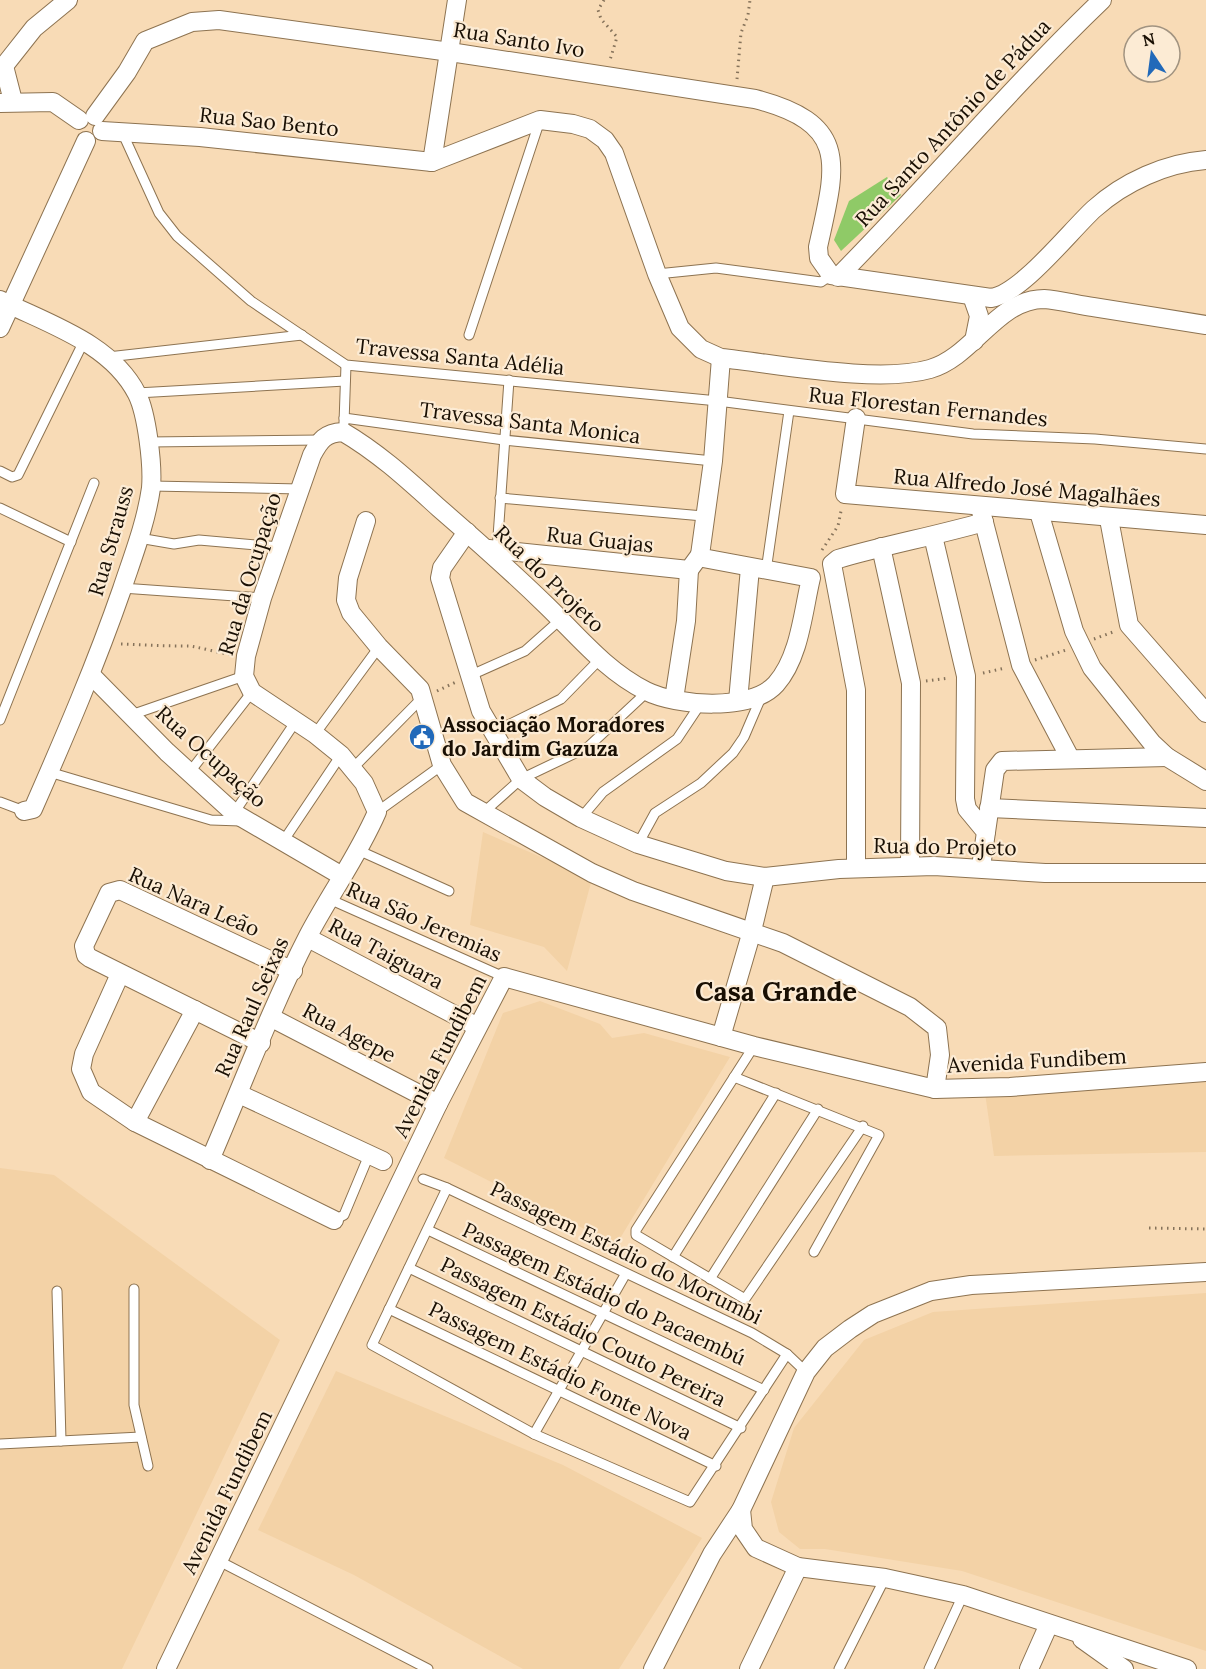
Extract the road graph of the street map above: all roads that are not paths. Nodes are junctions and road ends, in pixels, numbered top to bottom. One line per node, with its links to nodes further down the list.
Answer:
1 (68, 0): 5 (street)
2 (457, 0): 4 (street)
3 (1102, 0): 14 (street, Rua Santo Antônio de Pádua)
4 (450, 52): 8 (street, Rua Santo Ivo); 11 (street); 14 (street, Rua Santo Ivo)
5 (2, 69): 6 (street)
6 (6, 102): 8 (street)
7 (540, 120): 11 (street); 13 (street); 21 (lane)
8 (92, 122): 9 (street, Rua Sao Bento); 17 (street)
9 (123, 134): 11 (street, Rua Sao Bento); 20 (lane, Travessa Santa Adélia)
10 (1206, 160): 12 (street)
11 (432, 162)
12 (1033, 272): 15 (street); 16 (street)
13 (657, 274): 14 (lane); 25 (street)
14 (835, 276): 15 (street)
15 (972, 296): 23 (street)
16 (1042, 299): 18 (street); 23 (street)
17 (5, 303): 19 (street); 22 (street, Rua Strauss)
18 (1206, 325)
19 (0, 328)
20 (302, 335): 24 (lane); 26 (lane, Travessa Santa Adélia)
21 (469, 335)
22 (84, 341): 24 (street, Rua Strauss); 39 (lane)
23 (974, 343): 25 (street)
24 (108, 357): 29 (street, Rua Strauss)
25 (721, 358): 30 (street)
26 (346, 365): 27 (lane, Travessa Santa Adélia); 28 (lane)
27 (509, 380): 30 (lane, Travessa Santa Adélia); 35 (lane)
28 (345, 381): 29 (lane); 33 (lane)
29 (137, 393): 36 (street, Rua Strauss)
30 (718, 401): 31 (lane, Rua Florestan Fernandes); 38 (street)
31 (789, 411): 32 (lane, Rua Florestan Fernandes); 59 (lane)
32 (856, 418): 37 (lane, Rua Florestan Fernandes); 46 (street, Rua Alfredo José Magalhães)
33 (344, 425): 34 (street); 35 (lane, Travessa Santa Monica); 51 (street)
34 (320, 440): 36 (lane); 42 (street, Rua da Ocupação)
35 (504, 440): 38 (lane, Travessa Santa Monica); 43 (lane)
36 (147, 442): 41 (street, Rua Strauss)
37 (1206, 449)
38 (712, 461): 47 (street)
39 (0, 471)
40 (94, 483): 54 (lane)
41 (151, 486): 42 (lane); 53 (street, Rua Strauss)
42 (300, 489): 55 (street, Rua da Ocupação)
43 (500, 498): 47 (lane); 57 (lane)
44 (0, 508): 54 (lane)
45 (1039, 512): 46 (street, Rua Alfredo José Magalhães); 48 (street, Rua Alfredo José Magalhães); 80 (street)
46 (982, 514): 52 (street); 81 (street)
47 (703, 516): 58 (street)
48 (1109, 519): 50 (street, Rua Alfredo José Magalhães); 74 (street)
49 (366, 521): 63 (street)
50 (1206, 525)
51 (466, 532): 57 (street, Rua do Projeto); 66 (street, Rua do Projeto)
52 (933, 536): 56 (street); 96 (street)
53 (139, 538): 55 (lane); 60 (street, Rua Strauss)
54 (71, 542): 76 (lane)
55 (280, 547): 61 (street, Rua da Ocupação)
56 (881, 547): 100 (street); 102 (street)
57 (493, 550): 58 (street, Rua Guajas); 62 (street, Rua do Projeto)
58 (694, 562): 59 (street, Rua do Projeto); 71 (street)
59 (758, 569): 69 (street, Rua do Projeto); 72 (street)
60 (122, 588): 61 (lane); 65 (street, Rua Strauss)
61 (262, 598): 67 (street, Rua da Ocupação)
62 (561, 619): 64 (street, Rua do Projeto); 66 (lane)
63 (379, 647): 70 (street); 79 (lane)
64 (600, 659): 68 (street, Rua do Projeto); 78 (lane)
65 (91, 675): 75 (street, Rua Ocupação); 84 (street, Rua Strauss)
66 (469, 676): 78 (street, Rua do Projeto)
67 (248, 684): 75 (lane); 77 (street); 85 (lane)
68 (647, 692): 71 (street, Rua do Projeto); 86 (lane)
69 (763, 693): 72 (street, Rua do Projeto); 98 (lane)
70 (424, 696): 82 (lane); 83 (street)
71 (674, 699): 73 (street, Rua do Projeto)
72 (738, 701): 73 (street, Rua do Projeto)
73 (701, 703): 94 (lane)
74 (1206, 713)
75 (131, 715): 85 (street, Rua Ocupação)
76 (0, 720)
77 (296, 722): 79 (street); 93 (lane)
78 (492, 733): 86 (street, Rua do Projeto)
79 (315, 734): 82 (street)
80 (1167, 757): 81 (street); 87 (street)
81 (1070, 758): 89 (street)
82 (347, 761): 91 (street); 97 (lane)
83 (442, 765): 91 (lane); 92 (street)
84 (50, 772): 90 (street, Rua Strauss); 93 (lane)
85 (189, 773): 93 (street, Rua Ocupação)
86 (521, 779): 92 (lane); 94 (street, Rua do Projeto)
87 (1206, 781)
88 (0, 802): 90 (lane)
89 (989, 808): 95 (street); 96 (street)
90 (24, 811)
91 (377, 812): 99 (street)
92 (484, 812): 108 (street)
93 (240, 817): 97 (street, Rua Ocupação)
94 (581, 818): 98 (street, Rua do Projeto)
95 (1206, 818)
96 (986, 832): 101 (street)
97 (282, 843): 104 (street, Rua Ocupação)
98 (638, 844): 105 (street, Rua do Projeto)
99 (360, 850): 104 (street); 106 (lane)
100 (910, 866): 101 (street, Rua do Projeto); 102 (street, Rua do Projeto)
101 (981, 867): 103 (street, Rua do Projeto)
102 (855, 868): 105 (street, Rua do Projeto)
103 (1206, 873)
104 (342, 876): 107 (street, Rua Raul Seixas)
105 (765, 877): 108 (street)
106 (448, 891)
107 (329, 899): 109 (street, Rua Raul Seixas); 112 (lane, Rua São Jeremias)
108 (752, 931): 116 (street); 121 (street)
109 (308, 938): 110 (street, Rua Raul Seixas); 115 (street, Rua Taiguara)
110 (293, 971): 111 (street, Rua Nara Leão); 114 (street, Rua Raul Seixas)
111 (120, 974): 113 (street); 126 (street)
112 (504, 977): 115 (street, Avenida Fundibem); 116 (street, Avenida Fundibem)
113 (195, 1010): 117 (street); 126 (street)
114 (272, 1017): 117 (street, Rua Raul Seixas); 124 (street, Rua Agepe)
115 (476, 1026): 124 (street, Avenida Fundibem)
116 (722, 1037): 118 (street, Avenida Fundibem)
117 (261, 1042): 123 (street, Rua Raul Seixas)
118 (754, 1046): 120 (lane); 121 (street, Avenida Fundibem)
119 (1206, 1072): 121 (street, Avenida Fundibem)
120 (734, 1077): 122 (lane); 135 (lane)
121 (935, 1089)
122 (776, 1093): 125 (lane); 135 (lane)
123 (238, 1094): 128 (street); 129 (street, Rua Raul Seixas)
124 (438, 1104): 157 (street, Avenida Fundibem)
125 (818, 1109): 127 (lane); 139 (lane)
126 (135, 1122): 129 (street)
127 (863, 1126): 134 (lane); 139 (lane)
128 (376, 1158): 132 (lane)
129 (210, 1160): 132 (street)
130 (423, 1179): 131 (lane, Passagem Estádio do Morumbi)
131 (447, 1188): 133 (lane); 138 (lane, Passagem Estádio do Morumbi)
132 (334, 1220)
133 (428, 1230): 136 (lane); 143 (lane, Passagem Estádio do Pacaembú)
134 (814, 1251)
135 (673, 1257): 139 (lane)
136 (409, 1268): 142 (lane); 144 (lane, Passagem Estádio Couto Pereira)
137 (1206, 1272): 146 (street)
138 (625, 1275): 143 (lane); 145 (lane, Passagem Estádio do Morumbi)
139 (710, 1279)
140 (134, 1289): 151 (lane)
141 (57, 1291): 152 (lane)
142 (389, 1309): 148 (lane, Passagem Estádio Fonte Nova); 150 (lane)
143 (605, 1313): 144 (lane); 147 (lane, Passagem Estádio do Pacaembú)
144 (583, 1351): 148 (lane); 149 (lane, Passagem Estádio Couto Pereira)
145 (787, 1354): 146 (lane, Passagem Estádio do Morumbi); 147 (lane)
146 (806, 1372): 156 (street)
147 (764, 1390): 149 (lane)
148 (560, 1391): 150 (lane); 155 (lane, Passagem Estádio Fonte Nova)
149 (741, 1428): 155 (lane)
150 (534, 1434): 155 (lane)
151 (141, 1437): 152 (lane); 154 (lane)
152 (61, 1441): 153 (lane)
153 (0, 1444)
154 (148, 1466)
155 (716, 1466)
156 (741, 1510): 158 (street); 165 (street)
157 (219, 1561): 163 (street, Avenida Fundibem); 164 (lane)
158 (798, 1567): 159 (street); 166 (street)
159 (885, 1578): 160 (street); 167 (lane)
160 (963, 1595): 161 (street); 168 (lane)
161 (1048, 1624): 162 (street); 169 (street)
162 (1068, 1630): 170 (street); 171 (street)
163 (166, 1669)
164 (429, 1669)
165 (653, 1669)
166 (749, 1669)
167 (839, 1669)
168 (929, 1669)
169 (1029, 1669)
170 (1124, 1669)
171 (1187, 1669)

